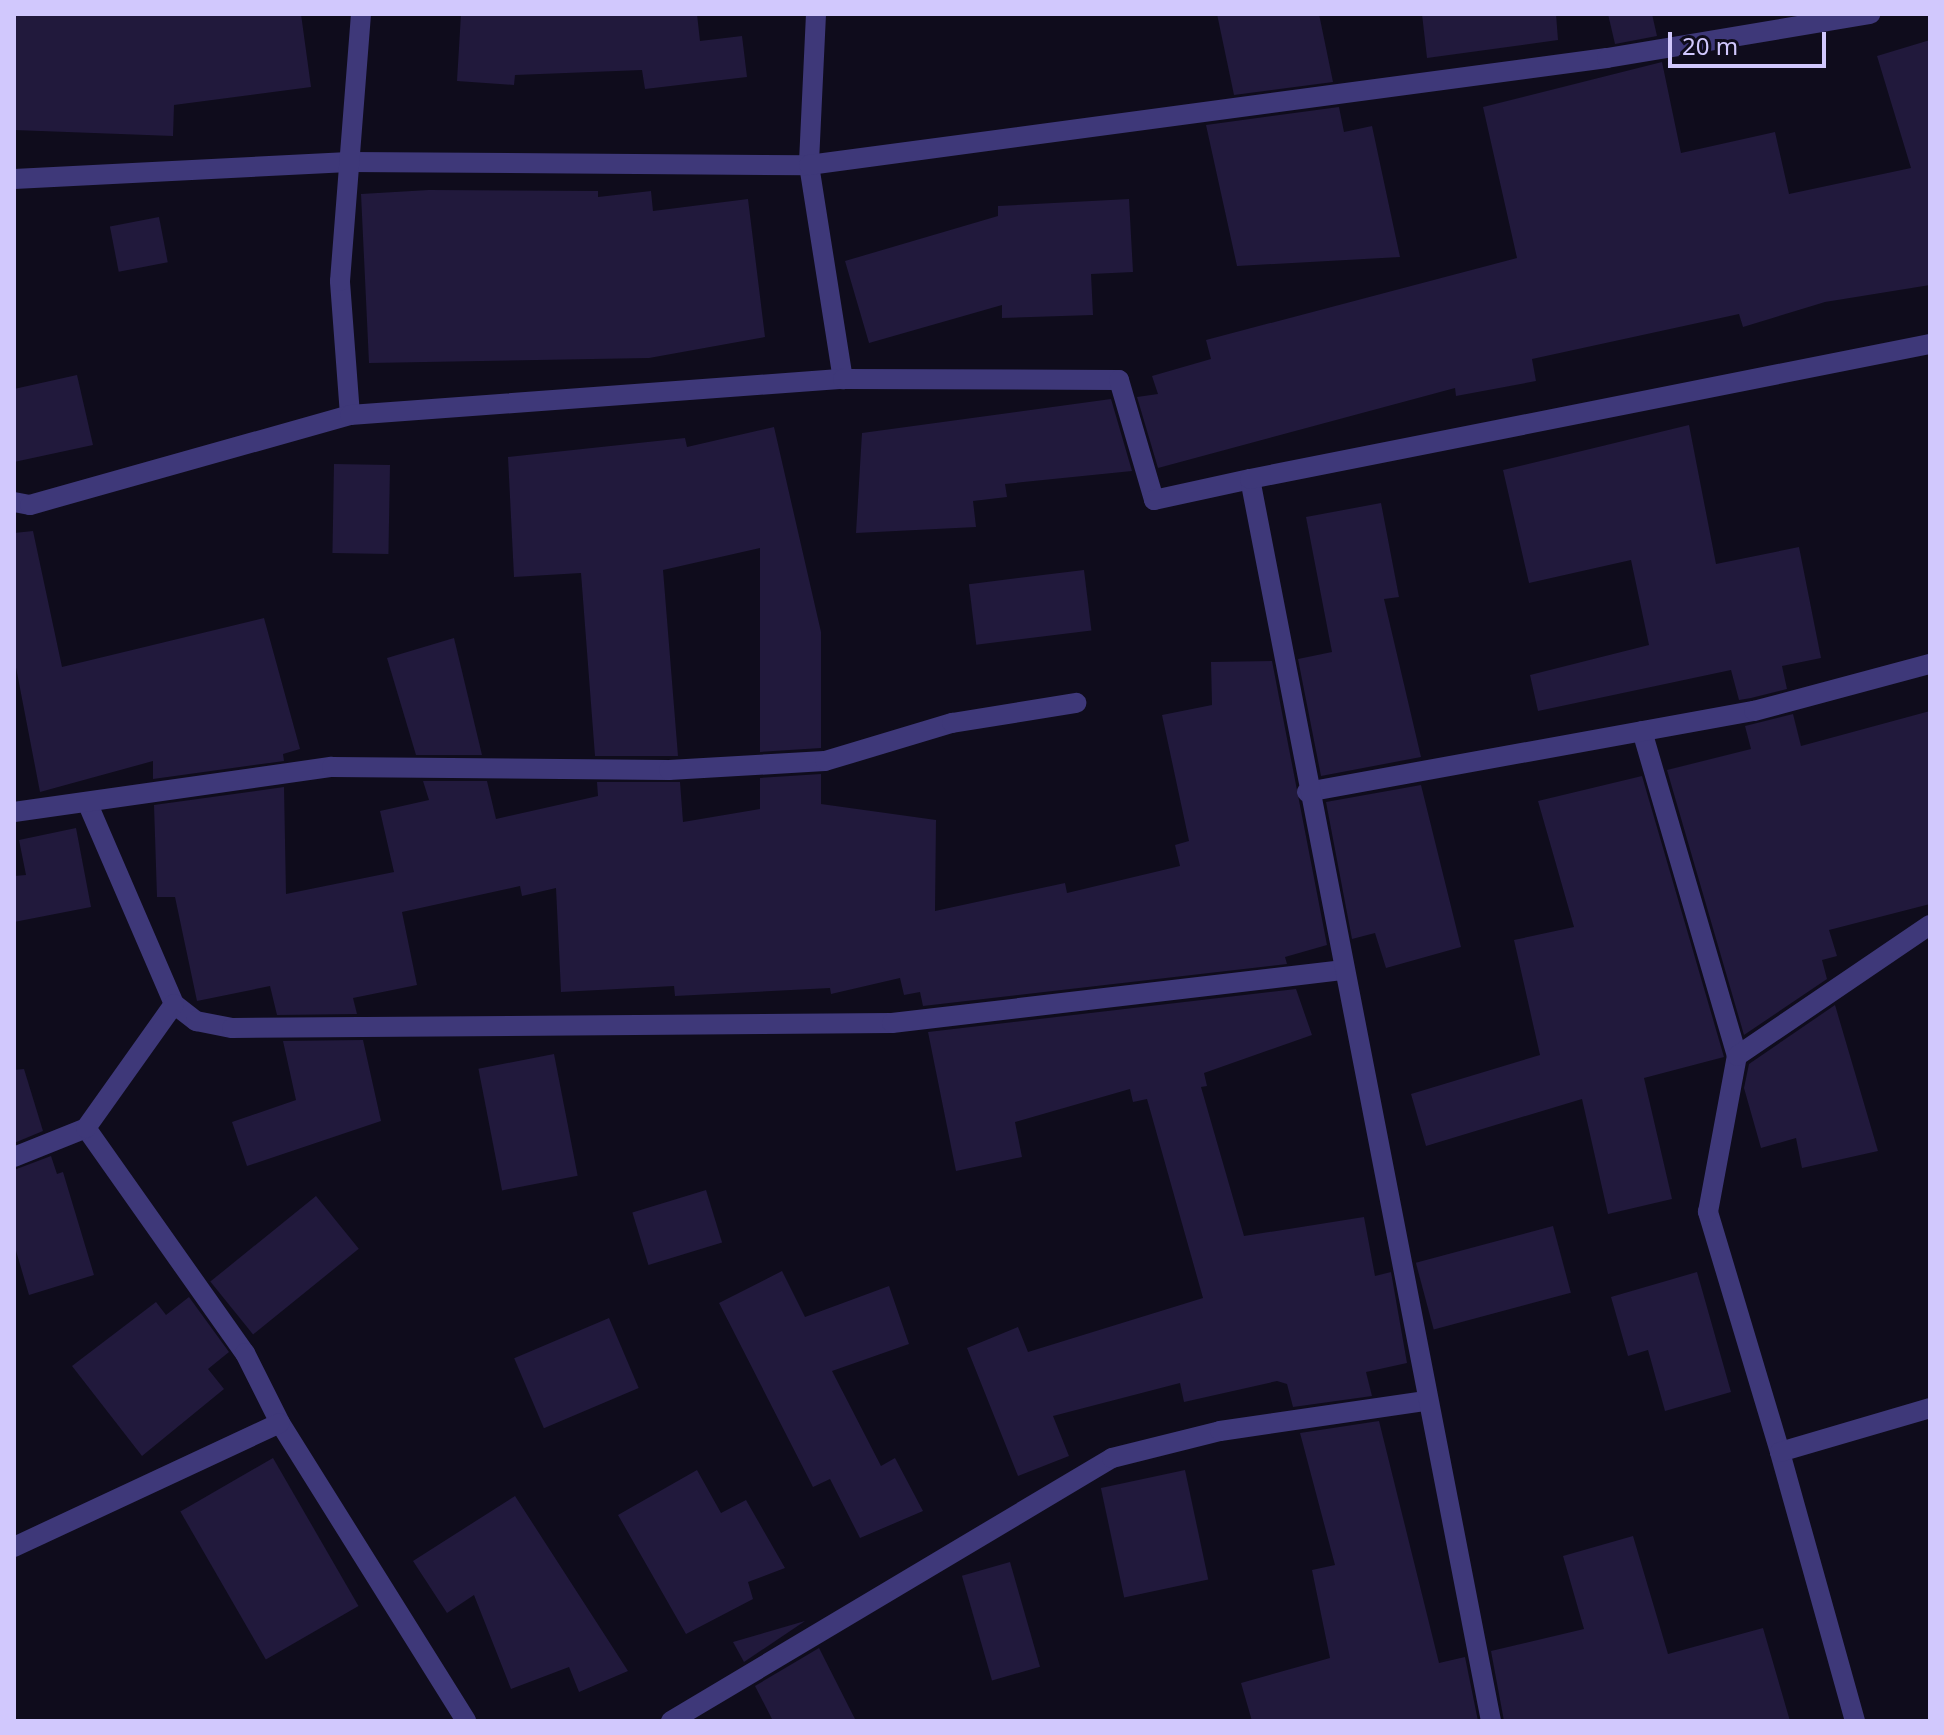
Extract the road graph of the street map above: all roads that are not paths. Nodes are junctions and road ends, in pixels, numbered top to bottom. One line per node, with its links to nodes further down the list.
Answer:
1 (361, 14): 4 (street)
2 (816, 14): 5 (street)
3 (1870, 14): 5 (street)
4 (349, 162): 5 (street); 6 (street); 9 (street)
5 (809, 165): 8 (street)
6 (14, 179)
7 (1930, 344): 10 (street)
8 (843, 379): 9 (street); 10 (street)
9 (350, 415): 11 (street)
10 (1250, 479): 15 (street)
11 (14, 502)
12 (1930, 664): 14 (street)
13 (1076, 703): 16 (street)
14 (1642, 731): 15 (street); 21 (street)
15 (1307, 792): 19 (street)
16 (87, 802): 17 (street); 20 (street)
17 (14, 812)
18 (1930, 925): 21 (street)
19 (1344, 970): 20 (street); 24 (street)
20 (174, 1004): 22 (street)
21 (1737, 1056): 27 (street)
22 (86, 1128): 23 (street); 26 (street)
23 (14, 1157)
24 (1426, 1401): 30 (street); 31 (street)
25 (1930, 1408): 27 (street)
26 (280, 1423): 28 (street); 29 (street)
27 (1780, 1452): 32 (street)
28 (14, 1547)
29 (466, 1721)
30 (671, 1721)
31 (1491, 1721)
32 (1855, 1721)

